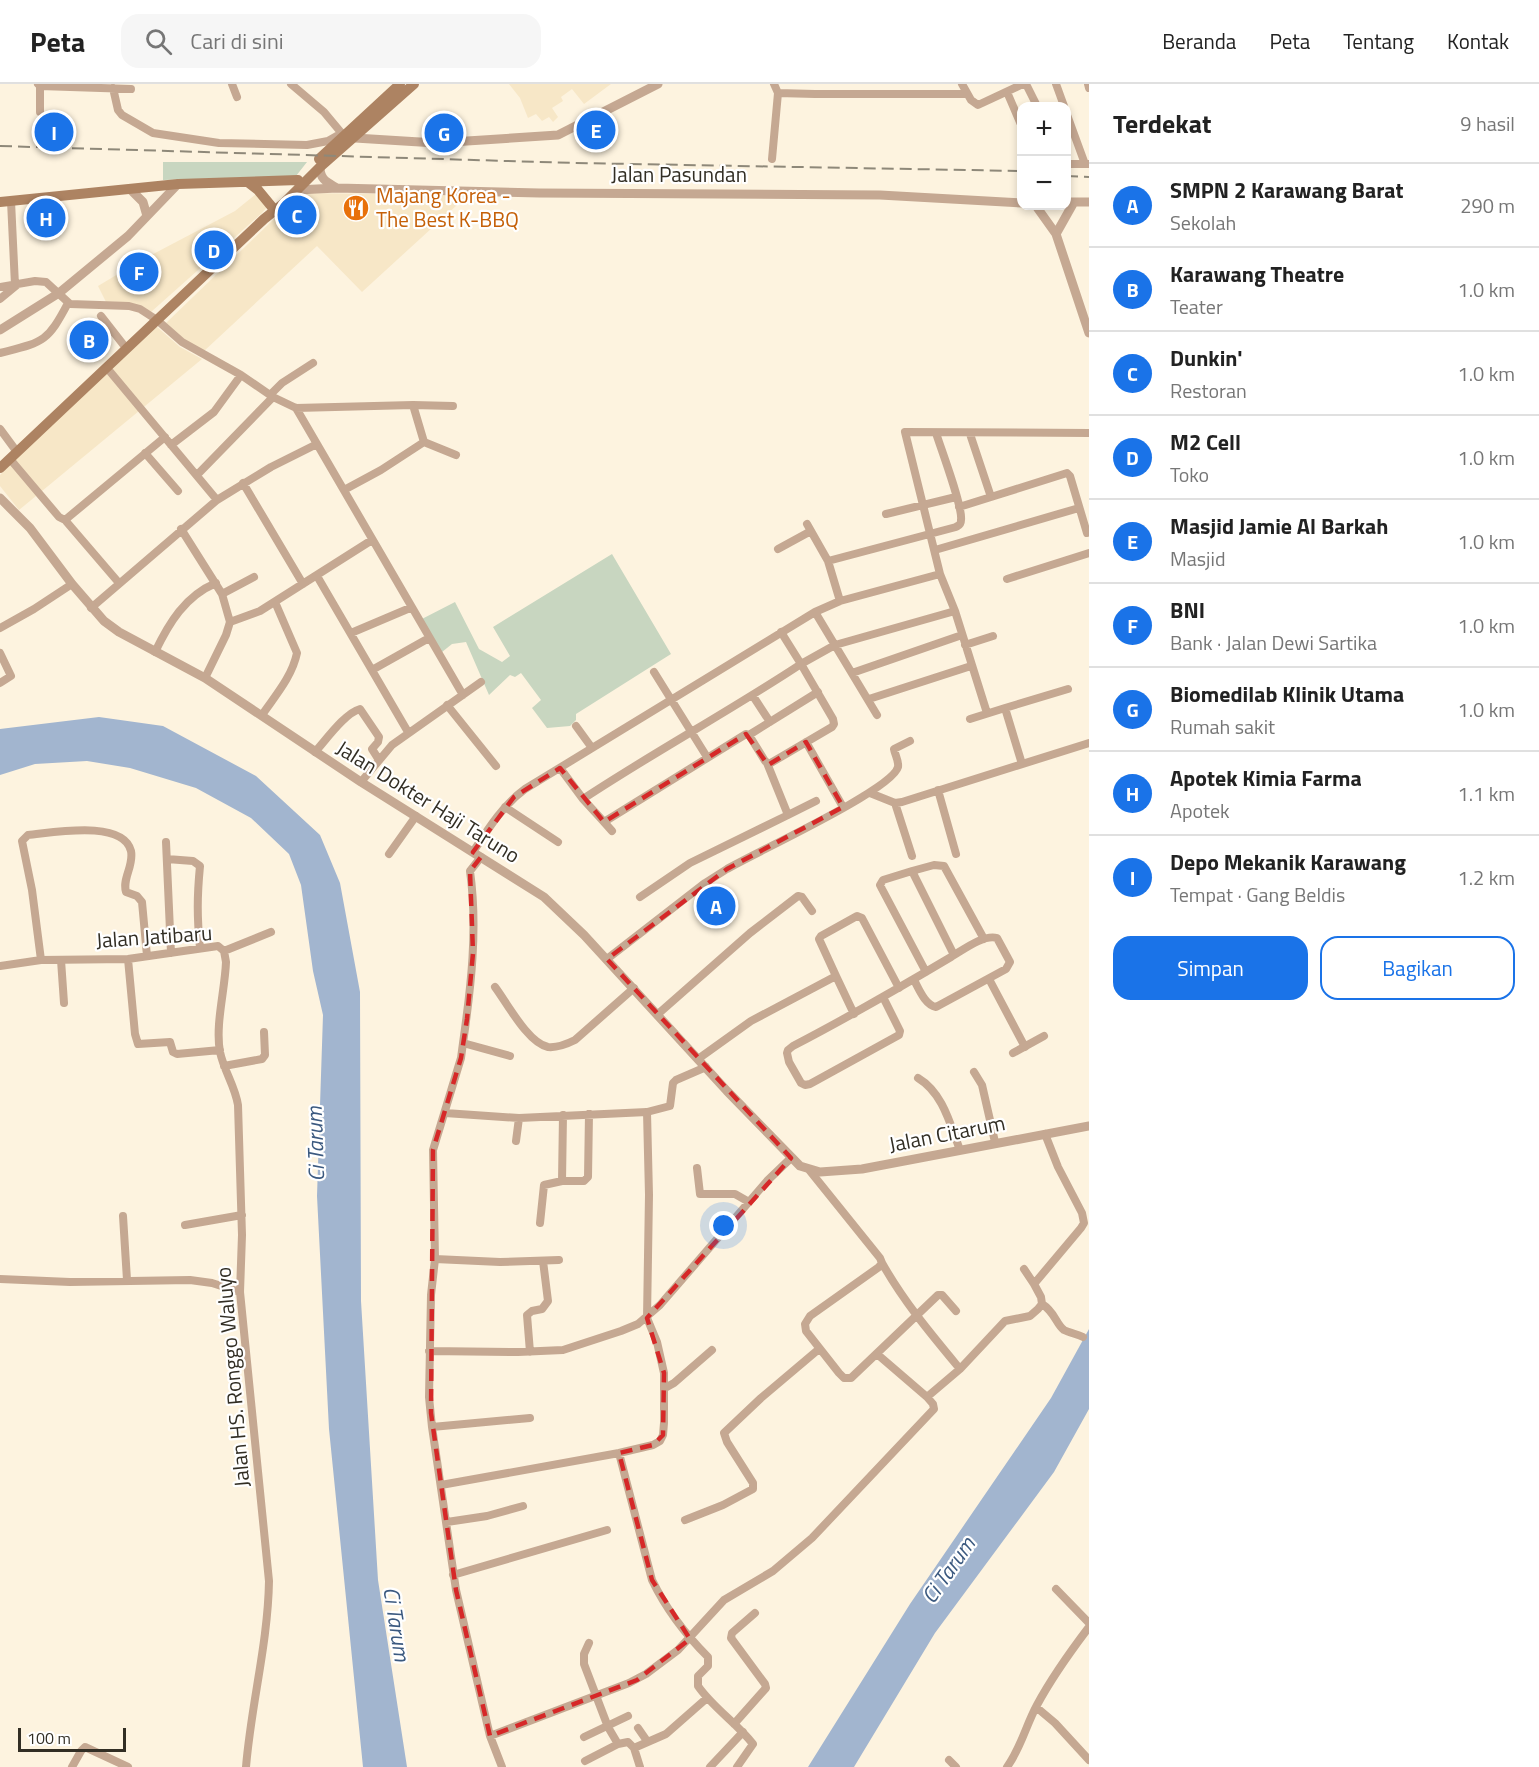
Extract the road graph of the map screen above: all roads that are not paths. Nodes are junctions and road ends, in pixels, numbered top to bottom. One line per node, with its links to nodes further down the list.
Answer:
1 (232, 84): 18 (street)
2 (291, 84): 24 (street)
3 (400, 84): 24 (main road)
4 (414, 84): 24 (main road)
5 (658, 84): 24 (street)
6 (774, 84): 15 (street)
7 (861, 84): 16 (street)
8 (962, 84): 17 (street)
9 (1025, 84): 14 (street); 19 (street)
10 (1056, 84): 20 (street)
11 (39, 85): 12 (street); 21 (street)
12 (113, 88): 13 (street); 24 (street)
13 (131, 89)
14 (1007, 92): 17 (street); 22 (street)
15 (777, 93): 16 (street); 25 (street)
16 (866, 94): 17 (street)
17 (966, 94)
18 (237, 96)
19 (1034, 102)
20 (1063, 102)
21 (40, 112)
22 (1017, 115)
23 (1071, 124): 27 (street)
24 (347, 136): 28 (main road); 31 (main road)
25 (772, 159)
26 (1071, 164): 27 (street)
27 (1087, 164)
28 (320, 168): 31 (main road); 32 (street)
29 (249, 183): 30 (main road); 31 (main road); 38 (main road)
30 (178, 184): 33 (main road); 41 (street)
31 (298, 185): 32 (street, Jalan Pasundan); 38 (main road); 42 (main road)
32 (337, 188): 37 (street, Jalan Pasundan)
33 (131, 190): 34 (main road); 41 (street)
34 (5, 202): 44 (street)
35 (1071, 202): 36 (street)
36 (1089, 202)
37 (1017, 203)
38 (272, 207): 42 (main road)
39 (1039, 210): 43 (street)
40 (1066, 210): 43 (street)
41 (147, 216): 46 (street)
42 (264, 219): 50 (main road)
43 (1056, 234): 52 (street)
44 (17, 284): 45 (street); 46 (street); 47 (street)
45 (0, 287)
46 (56, 295): 48 (street); 51 (street)
47 (0, 299)
48 (68, 303): 50 (street); 54 (street)
49 (101, 316): 53 (street)
50 (154, 323): 53 (main road); 57 (street)
51 (0, 330)
52 (1089, 333)
53 (126, 348): 56 (main road)
54 (0, 353)
55 (313, 363): 58 (street)
56 (107, 368): 66 (street); 71 (main road)
57 (241, 375): 58 (street); 69 (street)
58 (272, 396): 61 (street); 74 (street)
59 (413, 405): 60 (street); 61 (street); 67 (street)
60 (453, 406)
61 (296, 408): 68 (street)
62 (0, 429): 71 (street)
63 (936, 433): 65 (street); 78 (street); 82 (street)
64 (1089, 433): 65 (street)
65 (969, 434): 80 (street)
66 (165, 437): 69 (street); 70 (street)
67 (424, 442): 72 (street); 76 (street)
68 (317, 444): 75 (street); 76 (street)
69 (171, 445): 74 (street)
70 (145, 453): 77 (street); 86 (street)
71 (13, 455): 73 (main road); 86 (street)
72 (456, 455)
73 (0, 468)
74 (197, 475): 81 (street)
75 (243, 483): 81 (street); 101 (street)
76 (344, 490): 90 (street)
77 (178, 491)
78 (956, 497): 82 (street); 83 (street)
79 (0, 498): 102 (street, Jalan Dokter Haji Taruno)
80 (991, 498): 83 (street); 84 (street)
81 (217, 500): 87 (street)
82 (922, 505): 85 (street); 89 (street)
83 (959, 507): 89 (street)
84 (1079, 508): 88 (street); 92 (street)
85 (886, 514)
86 (64, 520): 99 (street)
87 (181, 529): 99 (street); 100 (street)
88 (1087, 533)
89 (931, 534): 92 (street); 94 (street)
90 (372, 540): 96 (street); 107 (street)
91 (778, 549): 94 (street)
92 (935, 550): 95 (street)
93 (1089, 553): 98 (street)
94 (828, 561): 104 (street)
95 (940, 574): 104 (street); 108 (street)
96 (316, 576): 101 (street); 113 (street)
97 (254, 577): 103 (street)
98 (1007, 579)
99 (119, 583): 106 (street)
100 (216, 583): 103 (street); 119 (street)
101 (303, 584): 105 (street)
102 (72, 585): 106 (street, Jalan Dokter Haji Taruno); 111 (street)
103 (222, 594): 110 (street)
104 (840, 601): 109 (street)
105 (275, 602): 110 (street); 138 (street)
106 (92, 608): 119 (street, Jalan Dokter Haji Taruno)
107 (410, 608): 113 (street); 116 (street)
108 (955, 611): 114 (street); 117 (street)
109 (815, 612): 112 (street); 117 (street)
110 (230, 622): 126 (street)
111 (0, 628)
112 (781, 632): 121 (street); 134 (street)
113 (351, 633): 123 (street)
114 (962, 635): 118 (street); 125 (street)
115 (993, 636): 118 (street)
116 (429, 638): 123 (street); 131 (street)
117 (835, 645): 121 (street); 125 (street)
118 (965, 645): 122 (street)
119 (155, 652): 126 (street, Jalan Dokter Haji Taruno)
120 (0, 653): 128 (street)
121 (801, 664): 130 (street); 132 (street)
122 (971, 666): 133 (street); 137 (street)
123 (372, 670): 143 (street)
124 (654, 672): 134 (street)
125 (852, 673): 133 (street)
126 (206, 678): 138 (street, Jalan Dokter Haji Taruno)
127 (481, 682): 131 (street)
128 (0, 683)
129 (1068, 688): 136 (street)
130 (818, 692): 141 (street); 147 (street)
131 (463, 695): 135 (street)
132 (753, 696): 141 (street); 144 (street)
133 (869, 699): 139 (street)
134 (671, 700): 144 (street); 149 (street)
135 (447, 705): 143 (street); 155 (street)
136 (1005, 708): 137 (street); 154 (street)
137 (987, 713): 140 (street)
138 (262, 715): 150 (street, Jalan Dokter Haji Taruno)
139 (878, 715)
140 (970, 719)
141 (770, 722): 145 (street)
142 (576, 726): 149 (street)
143 (408, 732): 152 (street)
144 (691, 733): 151 (street); 160 (street)
145 (749, 735): 151 (street); 153 (street)
146 (910, 741): 159 (street)
147 (806, 742): 153 (street); 164 (street)
148 (1089, 743): 154 (street)
149 (592, 748): 156 (street)
150 (315, 752): 152 (street); 157 (street, Jalan Dokter Haji Taruno)
151 (707, 758): 167 (street)
152 (379, 760): 157 (street)
153 (767, 763): 165 (street)
154 (1022, 764): 158 (street)
155 (496, 766)
156 (560, 768): 160 (street); 163 (street)
157 (361, 782): 166 (street, Jalan Dokter Haji Taruno)
158 (938, 790): 162 (street); 172 (street)
159 (870, 793): 162 (street); 164 (street)
160 (583, 799): 167 (street)
161 (816, 801): 165 (street)
162 (895, 802): 174 (street)
163 (505, 807): 170 (street); 173 (street)
164 (843, 807): 187 (street)
165 (788, 814): 177 (street)
166 (416, 816): 171 (street); 173 (street, Jalan Dokter Haji Taruno)
167 (604, 822): 168 (street)
168 (612, 831)
169 (166, 842): 175 (street)
170 (558, 843)
171 (389, 854)
172 (956, 854)
173 (477, 855): 187 (street, Jalan Dokter Haji Taruno); 204 (street)
174 (912, 856)
175 (167, 859): 181 (street); 183 (street)
176 (912, 871): 180 (street); 184 (street); 191 (street)
177 (640, 897)
178 (812, 910): 200 (street)
179 (271, 932): 182 (street, Jalan Jatibaru)
180 (984, 939): 184 (street); 194 (street)
181 (200, 948): 182 (street, Jalan Jatibaru); 183 (street, Jalan Jatibaru)
182 (224, 951): 206 (street, Jalan HS. Ronggo Waluyo)
183 (171, 953): 185 (street, Jalan Jatibaru)
184 (954, 955): 191 (street)
185 (147, 956): 186 (street, Jalan Jatibaru); 188 (street)
186 (128, 959): 189 (street, Jalan Jatibaru); 206 (street)
187 (607, 959): 196 (street, Jalan Dokter Haji Taruno)
188 (41, 960): 189 (street, Jalan Jatibaru); 190 (street, Jalan Jatibaru)
189 (61, 960): 199 (street)
190 (0, 966)
191 (926, 972): 193 (street)
192 (836, 976): 197 (street); 201 (street); 209 (street)
193 (914, 980): 194 (street); 197 (street)
194 (989, 980): 205 (street)
195 (495, 987): 196 (street)
196 (634, 988): 200 (street, Jalan Dokter Haji Taruno)
197 (899, 988): 198 (street)
198 (883, 997): 201 (street); 201 (street)
199 (64, 1003)
200 (658, 1014): 209 (street, Jalan Dokter Haji Taruno)
201 (854, 1014)
202 (264, 1032): 210 (street)
203 (1044, 1036): 205 (street)
204 (463, 1043): 208 (street); 215 (street)
205 (1025, 1047): 207 (street)
206 (220, 1050): 210 (street, Jalan HS. Ronggo Waluyo)
207 (1014, 1053)
208 (510, 1056)
209 (698, 1059): 211 (street, Jalan Dokter Haji Taruno)
210 (224, 1066): 229 (street, Jalan HS. Ronggo Waluyo)
211 (706, 1067): 214 (street); 224 (street, Jalan Dokter Haji Taruno)
212 (974, 1072): 222 (street)
213 (918, 1078): 223 (street)
214 (647, 1112): 216 (street); 245 (street)
215 (445, 1113): 218 (street); 233 (street)
216 (590, 1114): 217 (street); 227 (street)
217 (563, 1115): 218 (street); 227 (street)
218 (519, 1118): 221 (street)
219 (1089, 1125): 220 (street, Jalan Citarum)
220 (1045, 1134): 222 (street, Jalan Citarum); 240 (street)
221 (516, 1141)
222 (995, 1142): 223 (street, Jalan Citarum)
223 (960, 1150): 226 (street, Jalan Citarum)
224 (791, 1158): 226 (street, Jalan Dokter Haji Taruno); 228 (street)
225 (697, 1168): 228 (street)
226 (810, 1171): 236 (street)
227 (562, 1181): 231 (street)
228 (749, 1202): 245 (street)
229 (242, 1215): 232 (street); 241 (street, Jalan HS. Ronggo Waluyo)
230 (123, 1216): 239 (street)
231 (540, 1223)
232 (185, 1225)
233 (435, 1259): 235 (street); 249 (street)
234 (560, 1260): 235 (street)
235 (543, 1261): 250 (street)
236 (882, 1263): 244 (street); 247 (street)
237 (1024, 1269): 240 (street)
238 (0, 1279): 239 (street)
239 (127, 1280): 241 (street)
240 (1034, 1284): 242 (street)
241 (240, 1292): 288 (street, Jalan HS. Ronggo Waluyo)
242 (1042, 1304): 246 (street); 252 (street)
243 (956, 1311): 244 (street)
244 (916, 1316): 251 (street); 252 (street)
245 (647, 1318): 250 (street); 253 (street)
246 (1083, 1337)
247 (819, 1349): 251 (street); 260 (street)
248 (712, 1350): 253 (street)
249 (429, 1351): 250 (street); 256 (street)
250 (530, 1352)
251 (878, 1354): 254 (street)
252 (960, 1369): 254 (street)
253 (665, 1388): 257 (street)
254 (927, 1397): 268 (street)
255 (530, 1418): 256 (street)
256 (432, 1427): 258 (street)
257 (619, 1453): 258 (street); 268 (street)
258 (441, 1485): 261 (street)
259 (523, 1506): 261 (street)
260 (685, 1520)
261 (447, 1522): 263 (street)
262 (607, 1530): 263 (street)
263 (453, 1575): 278 (street)
264 (1056, 1589): 266 (street)
265 (755, 1613): 274 (street)
266 (1089, 1623)
267 (1089, 1628): 272 (street)
268 (690, 1639): 270 (street); 271 (street)
269 (588, 1643): 270 (street)
270 (595, 1696): 275 (street); 278 (street)
271 (707, 1698): 274 (street); 280 (street)
272 (1036, 1707): 284 (street); 294 (street)
273 (628, 1716): 275 (street)
274 (734, 1724): 277 (street)
275 (608, 1727): 279 (street); 281 (street)
276 (638, 1728): 280 (street)
277 (744, 1732): 291 (street); 292 (street)
278 (490, 1736): 289 (street)
279 (584, 1737)
280 (646, 1742): 282 (street)
281 (618, 1744): 282 (street); 285 (street)
282 (634, 1748): 290 (street)
283 (949, 1760): 293 (street)
284 (1089, 1760)
285 (585, 1761)
286 (72, 1767): 287 (street)
287 (129, 1767)
288 (246, 1767)
289 (502, 1767)
290 (640, 1767)
291 (710, 1767)
292 (737, 1767)
293 (956, 1767)
294 (1007, 1767)

